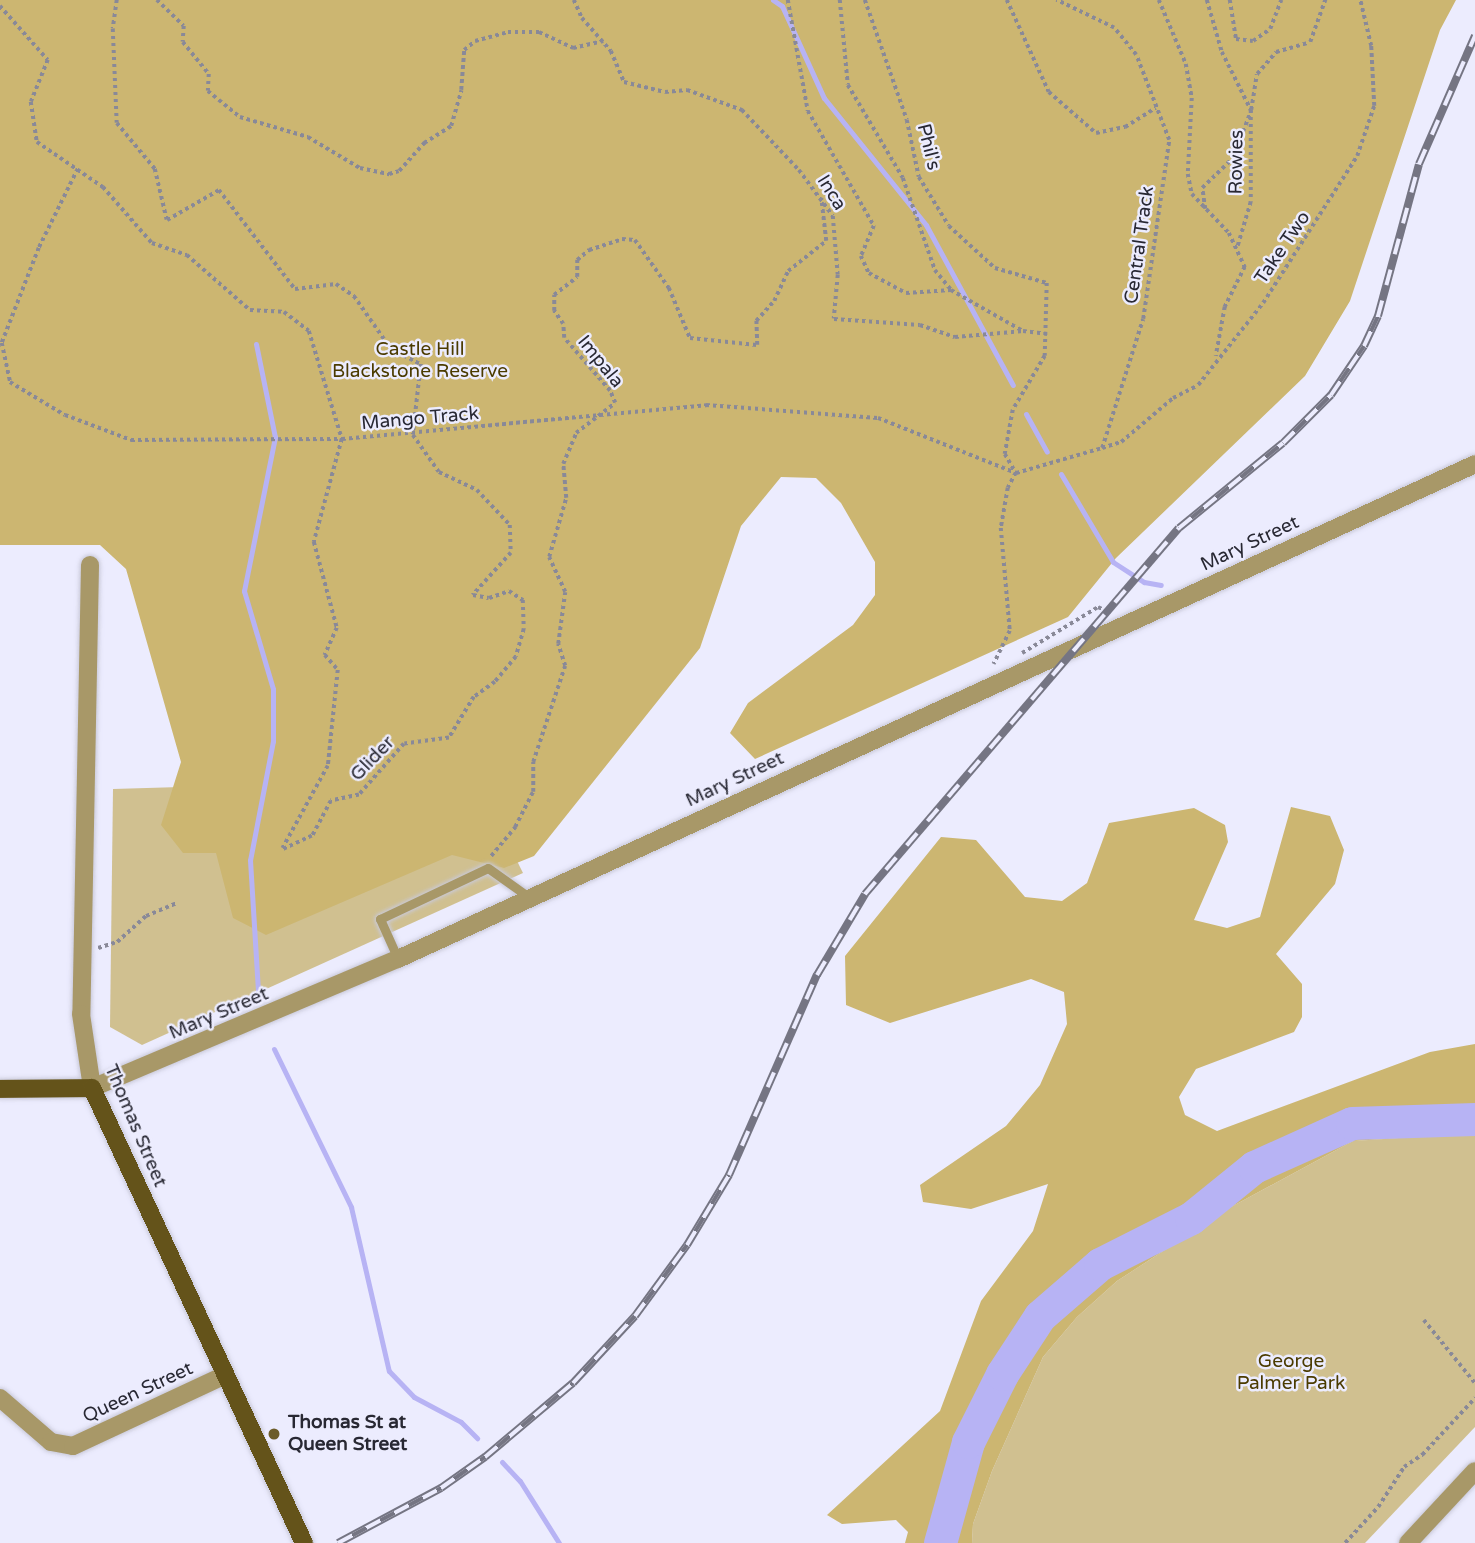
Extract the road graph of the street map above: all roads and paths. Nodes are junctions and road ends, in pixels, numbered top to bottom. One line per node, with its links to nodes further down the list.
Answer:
1 (117, 0): 28 (path)
2 (157, 0): 16 (path)
3 (574, 0): 16 (path, Inca)
4 (788, 0): 23 (path)
5 (840, 0): 23 (path)
6 (865, 0): 25 (path, Phil's)
7 (1007, 0): 17 (path)
8 (1056, 0): 17 (path, Central Track)
9 (1159, 0): 21 (path)
10 (1208, 0): 18 (path, Rowies)
11 (1230, 0): 12 (path)
12 (1281, 0)
13 (1325, 0): 18 (path)
14 (1360, 0): 26 (path, Take Two)
15 (0, 6): 19 (path, Mango Track)
16 (603, 41): 20 (path, Inca)
17 (1155, 108): 30 (path, Central Track)
18 (1251, 110): 21 (path); 22 (path, Rowies)
19 (78, 170): 29 (path, Mango Track); 29 (path)
20 (821, 198): 24 (path, Inca); 27 (path, Impala)
21 (1205, 210): 22 (path)
22 (1238, 247): 26 (path, Rowies)
23 (951, 290): 24 (path)
24 (1023, 331): 25 (path, Inca)
25 (1048, 334): 32 (path)
26 (1216, 359): 30 (path, Take Two)
27 (600, 415): 28 (path, Mango Track); 32 (path, Mango Track); 37 (path, Impala)
28 (414, 435): 29 (path, Mango Track); 29 (path, Glider)
29 (342, 439)
30 (1102, 447): 32 (path)
31 (1475, 464): 36 (street, Mary Street)
32 (1016, 473): 36 (path)
33 (90, 565): 40 (street, Thomas Street)
34 (1113, 613): 35 (path)
35 (1033, 644)
36 (981, 691): 38 (street, Mary Street)
37 (488, 868): 38 (lane); 41 (lane)
38 (530, 898): 41 (street, Mary Street)
39 (176, 903): 40 (path)
40 (83, 951): 42 (street, Thomas Street)
41 (398, 959): 42 (street, Mary Street)
42 (92, 1088): 43 (main road, Mary Street); 45 (main road, Thomas Street)
43 (0, 1089)
44 (1424, 1320): 46 (path)
45 (225, 1375): 47 (street, Queen Street); 50 (main road, Thomas Street)
46 (1475, 1383)
47 (0, 1398)
48 (1475, 1398): 51 (path)
49 (1475, 1471): 52 (street)
50 (304, 1543)
51 (1345, 1543)
52 (1408, 1543)

